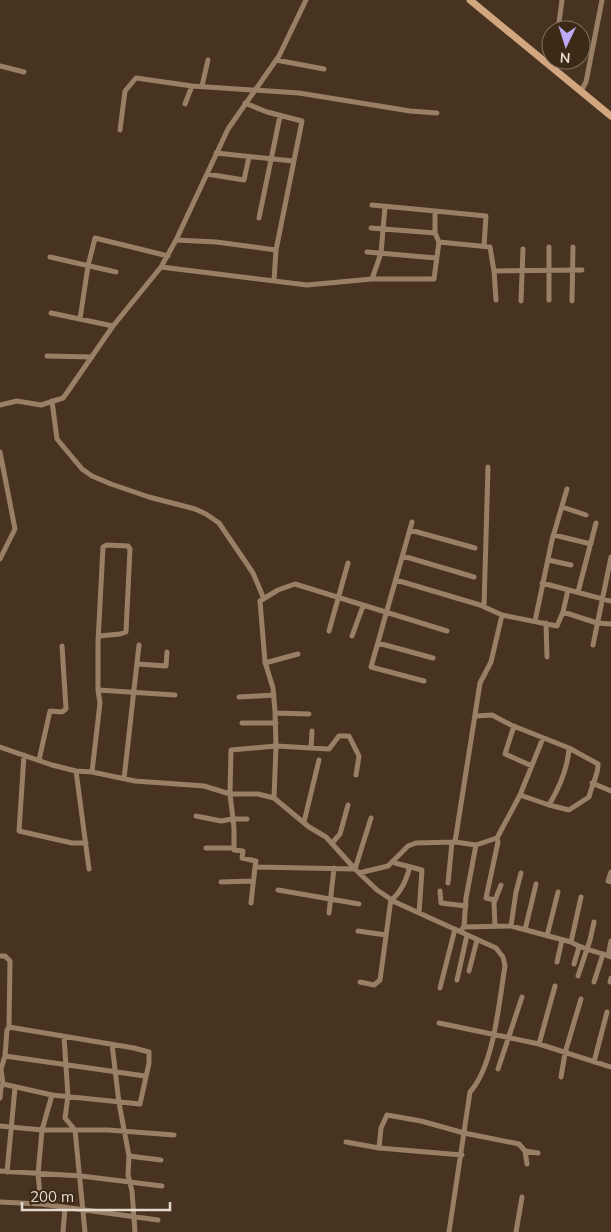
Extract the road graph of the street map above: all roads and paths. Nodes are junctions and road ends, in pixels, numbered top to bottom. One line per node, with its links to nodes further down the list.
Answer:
1 (306, 0): 8 (street)
2 (470, 0): 6 (street)
3 (562, 0): 5 (street)
4 (602, 0): 16 (street)
5 (559, 20)
6 (541, 54)
7 (208, 60): 14 (street)
8 (276, 60): 10 (street); 15 (street)
9 (0, 66): 12 (street)
10 (324, 69)
11 (560, 70): 16 (street)
12 (24, 72)
13 (192, 86): 14 (street); 18 (street); 22 (street)
14 (202, 86): 15 (street)
15 (256, 89): 17 (street); 19 (street)
16 (581, 91): 21 (street)
17 (245, 103): 20 (street); 23 (street)
18 (185, 104)
19 (437, 113)
20 (280, 116): 25 (street); 26 (street)
21 (611, 116)
22 (120, 130)
23 (216, 153): 24 (street); 27 (street)
24 (249, 157): 25 (street); 27 (street)
25 (270, 159): 26 (street); 31 (street)
26 (293, 161): 41 (street)
27 (207, 174): 35 (street)
28 (372, 205): 29 (street)
29 (385, 207): 30 (street); 33 (street)
30 (435, 211): 34 (street); 37 (street)
31 (259, 218)
32 (371, 228): 33 (street)
33 (384, 229): 34 (street); 43 (street)
34 (435, 233): 36 (street)
35 (176, 240): 41 (street); 44 (street)
36 (439, 242): 37 (street); 46 (street)
37 (484, 246): 52 (street)
38 (549, 247): 49 (street)
39 (573, 247): 50 (street)
40 (523, 249): 53 (street)
41 (276, 250): 56 (street)
42 (367, 252): 43 (street)
43 (381, 253): 46 (street); 55 (street)
44 (168, 256): 47 (street); 48 (street)
45 (50, 257): 47 (street)
46 (436, 258): 55 (street)
47 (88, 266): 54 (street); 62 (street)
48 (161, 267): 56 (street); 63 (street)
49 (549, 270): 50 (street); 53 (street); 58 (street)
50 (573, 270): 51 (street); 60 (street)
51 (582, 270)
52 (494, 271): 53 (street); 57 (street)
53 (522, 271): 59 (street)
54 (116, 272)
55 (372, 279): 56 (street)
56 (274, 281)
57 (496, 300)
58 (549, 300)
59 (521, 301)
60 (572, 301)
61 (51, 313): 62 (street)
62 (80, 319): 63 (street)
63 (113, 326): 65 (street)
64 (47, 356): 65 (street)
65 (92, 357): 66 (street)
66 (52, 401): 67 (street); 93 (street)
67 (0, 405)
68 (0, 452): 81 (street)
69 (488, 467): 96 (street)
70 (567, 489): 71 (street)
71 (562, 507): 72 (street); 76 (street)
72 (586, 515)
73 (412, 522): 75 (street)
74 (596, 523): 77 (street)
75 (410, 530): 78 (street); 79 (street)
76 (554, 535): 77 (street); 82 (street)
77 (590, 544): 90 (street)
78 (475, 548)
79 (403, 556): 85 (street); 87 (street)
80 (611, 557): 86 (street)
81 (0, 559)
82 (548, 560): 84 (street); 88 (street)
83 (348, 563): 91 (street)
84 (571, 565)
85 (474, 577)
86 (609, 577): 92 (street)
87 (396, 580): 96 (street); 98 (street)
88 (542, 583): 89 (street); 100 (street)
89 (568, 590): 90 (street); 97 (street)
90 (578, 592): 92 (street)
91 (338, 598): 93 (street); 95 (street); 104 (street)
92 (602, 598): 94 (street); 101 (street)
93 (264, 599): 116 (street)
94 (611, 601)
95 (363, 606): 98 (street); 107 (street)
96 (484, 607): 99 (street)
97 (563, 612): 101 (street); 102 (street)
98 (386, 613): 105 (street); 108 (street)
99 (502, 614): 100 (street); 126 (street)
100 (535, 621): 102 (street)
101 (598, 622): 103 (street); 110 (street)
102 (546, 623): 114 (street)
103 (611, 624)
104 (329, 631)
105 (447, 631)
106 (99, 636): 106 (street); 119 (street)
107 (352, 636)
108 (378, 643): 115 (street); 118 (street)
109 (139, 645): 117 (street)
110 (593, 645)
111 (62, 646): 137 (street)
112 (167, 652): 117 (street)
113 (298, 654): 116 (street)
114 (547, 657)
115 (433, 658)
116 (265, 663): 122 (street)
117 (138, 664): 120 (street)
118 (424, 681)
119 (98, 690): 120 (street); 141 (street)
120 (135, 692): 121 (street); 143 (street)
121 (175, 695)
122 (274, 695): 123 (street); 124 (street)
123 (239, 697)
124 (276, 713): 125 (street); 128 (street)
125 (309, 714)
126 (476, 716): 129 (street); 157 (street)
127 (242, 723): 128 (street)
128 (276, 723): 132 (street)
129 (514, 726): 131 (street); 139 (street)
130 (312, 731): 134 (street)
131 (544, 738): 135 (street); 139 (street)
132 (276, 746): 134 (street); 146 (street); 148 (street)
133 (0, 747): 136 (street)
134 (311, 748): 142 (street)
135 (569, 748): 144 (street); 150 (street)
136 (24, 755): 137 (street); 158 (street)
137 (39, 760): 140 (street)
138 (319, 760): 155 (street)
139 (532, 766): 147 (street)
140 (76, 771): 141 (street); 158 (street)
141 (92, 772): 143 (street)
142 (356, 775)
143 (124, 779): 146 (street)
144 (592, 783): 145 (street); 150 (street)
145 (611, 791)
146 (230, 794): 148 (street); 153 (street)
147 (520, 795): 150 (street); 156 (street)
148 (274, 798): 155 (street)
149 (348, 805): 159 (street)
150 (549, 805)
151 (196, 816): 153 (street)
152 (371, 818): 168 (street)
153 (232, 819): 154 (street); 162 (street)
154 (247, 819)
155 (304, 822): 159 (street)
156 (497, 838): 160 (street); 183 (street)
157 (454, 842): 160 (street); 163 (street); 174 (street)
158 (86, 843): 167 (street)
159 (332, 843): 168 (street)
160 (476, 845): 186 (street)
161 (206, 848): 162 (street)
162 (234, 848): 165 (street)
163 (394, 861): 164 (street); 168 (street)
164 (407, 866): 181 (street); 188 (street)
165 (255, 867): 166 (street); 171 (street)
166 (334, 868): 168 (street); 182 (street)
167 (90, 869)
168 (357, 871): 181 (street)
169 (611, 872): 173 (street)
170 (521, 873): 191 (street)
171 (253, 881): 172 (street); 184 (street)
172 (221, 882)
173 (611, 882)
174 (448, 883)
175 (536, 884): 193 (street)
176 (501, 885): 183 (street)
177 (278, 890): 182 (street)
178 (440, 891): 186 (street)
179 (558, 892): 197 (street)
180 (581, 898): 201 (street)
181 (392, 899): 188 (street); 195 (street)
182 (329, 900): 185 (street); 187 (street)
183 (495, 900): 190 (street)
184 (251, 903)
185 (360, 904)
186 (466, 906): 192 (street)
187 (329, 913)
188 (419, 914): 192 (street)
189 (594, 922): 203 (street)
190 (495, 926): 191 (street); 192 (street)
191 (511, 926): 193 (street)
192 (460, 929): 196 (street); 214 (street)
193 (525, 930): 197 (street)
194 (358, 931): 195 (street)
195 (386, 935): 211 (street)
196 (467, 935): 198 (street); 210 (street)
197 (547, 936): 199 (street)
198 (477, 940): 208 (street); 220 (street)
199 (562, 940): 201 (street); 206 (street)
200 (611, 941): 204 (street)
201 (571, 942): 202 (street)
202 (579, 947): 203 (street); 207 (street)
203 (587, 948): 204 (street); 209 (street)
204 (607, 955): 212 (street)
205 (0, 956): 219 (street)
206 (558, 962)
207 (574, 964)
208 (469, 971)
209 (578, 976)
210 (457, 980)
211 (360, 982)
212 (594, 982)
213 (555, 986): 224 (street)
214 (440, 988)
215 (522, 997): 222 (street)
216 (581, 998): 225 (street)
217 (607, 1012): 227 (street)
218 (439, 1023): 220 (street)
219 (9, 1027): 221 (street); 226 (street)
220 (493, 1035): 222 (street); 246 (street)
221 (64, 1037): 223 (street); 228 (street)
222 (508, 1038): 224 (street); 231 (street)
223 (112, 1044): 232 (street); 233 (street)
224 (539, 1044): 225 (street)
225 (566, 1053): 227 (street); 234 (street)
226 (5, 1056): 228 (street); 230 (street)
227 (594, 1062): 229 (street)
228 (66, 1066): 232 (street); 238 (street)
229 (611, 1066)
230 (0, 1069): 235 (street)
231 (498, 1069)
232 (115, 1073): 233 (street); 240 (street)
233 (145, 1076): 240 (street)
234 (561, 1077)
235 (3, 1084): 236 (street); 239 (street)
236 (15, 1088): 237 (street); 242 (street)
237 (52, 1094): 238 (street); 243 (street)
238 (68, 1096): 240 (street); 244 (street)
239 (0, 1098)
240 (119, 1103): 245 (street)
241 (0, 1126): 242 (street)
242 (10, 1127): 243 (street); 257 (street)
243 (42, 1130): 244 (street); 258 (street)
244 (75, 1130): 245 (street); 259 (street)
245 (124, 1131): 247 (street); 253 (street)
246 (464, 1133): 249 (street); 250 (street); 252 (street)
247 (174, 1135)
248 (346, 1142): 249 (street)
249 (379, 1148): 252 (street)
250 (525, 1151): 251 (street); 255 (street)
251 (538, 1153)
252 (462, 1155): 272 (street)
253 (130, 1156): 254 (street); 260 (street)
254 (161, 1160)
255 (527, 1164)
256 (0, 1172): 257 (street)
257 (7, 1172): 258 (street)
258 (38, 1174): 259 (street); 264 (street)
259 (78, 1176): 260 (street); 266 (street)
260 (130, 1183): 261 (street); 267 (street)
261 (162, 1186)
262 (522, 1197): 273 (street)
263 (0, 1202): 264 (street)
264 (41, 1204): 265 (street)
265 (65, 1208): 266 (street); 269 (street)
266 (83, 1210): 267 (street); 270 (street)
267 (133, 1217): 268 (street); 271 (street)
268 (158, 1220)
269 (63, 1232)
270 (85, 1232)
271 (135, 1232)
272 (449, 1232)
273 (516, 1232)

